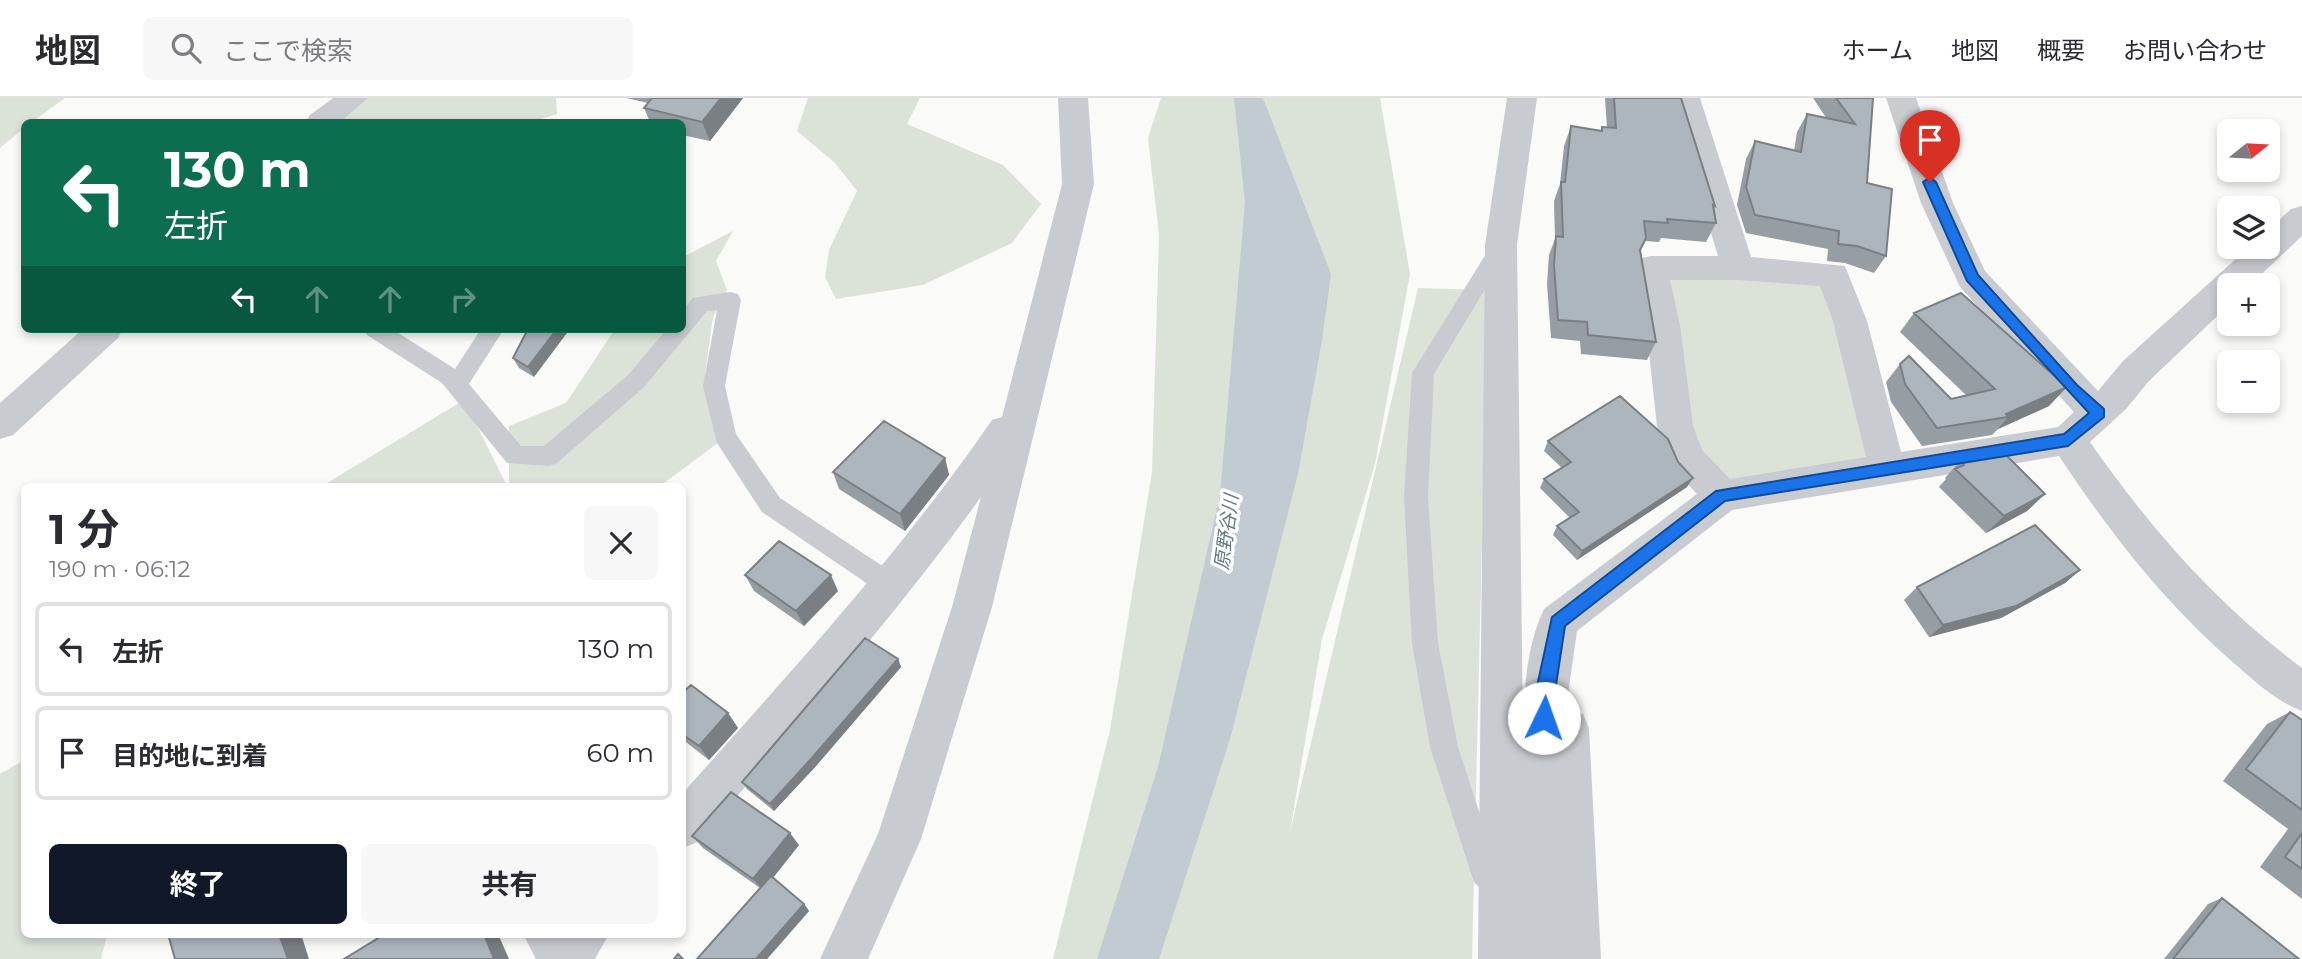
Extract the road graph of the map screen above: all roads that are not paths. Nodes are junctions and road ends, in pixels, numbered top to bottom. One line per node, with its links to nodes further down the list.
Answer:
1 (353, 98): 6 (street)
2 (1073, 98): 16 (street)
3 (1522, 98): 8 (street)
4 (1685, 98): 9 (street)
5 (1901, 98): 17 (street)
6 (325, 119)
7 (2302, 217): 17 (street)
8 (1501, 245): 26 (street); 26 (lane)
9 (1738, 268): 20 (street); 21 (street)
10 (686, 321): 22 (lane)
11 (102, 333): 18 (street)
12 (381, 333): 15 (lane)
13 (490, 333): 15 (lane)
14 (676, 333): 15 (lane)
15 (456, 385)
16 (1021, 405): 22 (street); 31 (street)
17 (2099, 413): 19 (street)
18 (0, 425)
19 (2068, 440): 20 (street); 24 (street)
20 (1887, 468): 21 (street)
21 (1721, 496): 23 (street)
22 (890, 585): 25 (street)
23 (1552, 651): 33 (street); 34 (street)
24 (2302, 692)
25 (686, 822)
26 (1503, 891): 32 (street)
27 (540, 938): 29 (lane)
28 (582, 938): 30 (street)
29 (553, 959)
30 (563, 959)
31 (844, 959)
32 (1502, 959)
33 (1540, 959)
34 (1577, 959)

